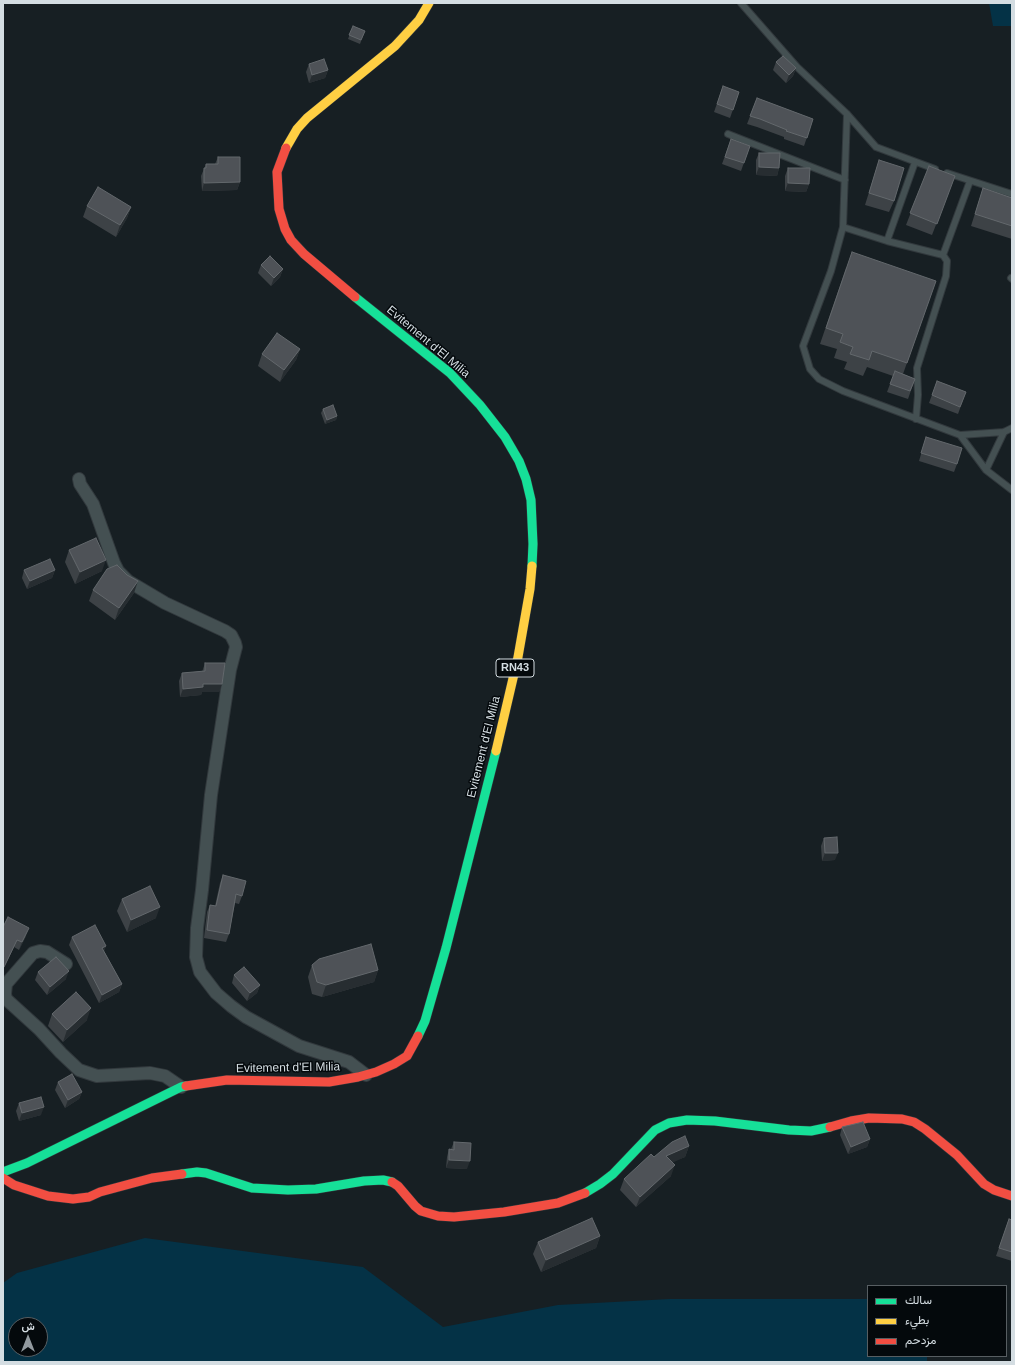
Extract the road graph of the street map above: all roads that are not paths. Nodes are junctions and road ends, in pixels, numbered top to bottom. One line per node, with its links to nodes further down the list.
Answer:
1 (429, 3): 20 (main road, Evitement d'El Milia / RN43)
2 (741, 3): 3 (lane)
3 (847, 114): 5 (lane); 6 (lane)
4 (728, 134): 6 (lane)
5 (915, 162): 7 (lane); 10 (lane)
6 (845, 180): 9 (lane)
7 (970, 181): 8 (lane); 11 (lane)
8 (1012, 194)
9 (843, 227): 10 (lane); 12 (lane)
10 (887, 242): 11 (lane)
11 (943, 255): 12 (lane)
12 (916, 419): 15 (lane)
13 (1012, 428): 14 (lane)
14 (1004, 432): 15 (lane); 16 (lane)
15 (960, 435): 16 (lane)
16 (986, 470): 18 (lane)
17 (80, 479): 20 (street)
18 (1012, 490)
19 (66, 964): 21 (street)
20 (366, 1075): 21 (main road, Evitement d'El Milia / RN43)
21 (181, 1087): 22 (main road, Evitement d'El Milia / RN43)
22 (3, 1172)
23 (3, 1178): 24 (main road)
24 (1012, 1196)

